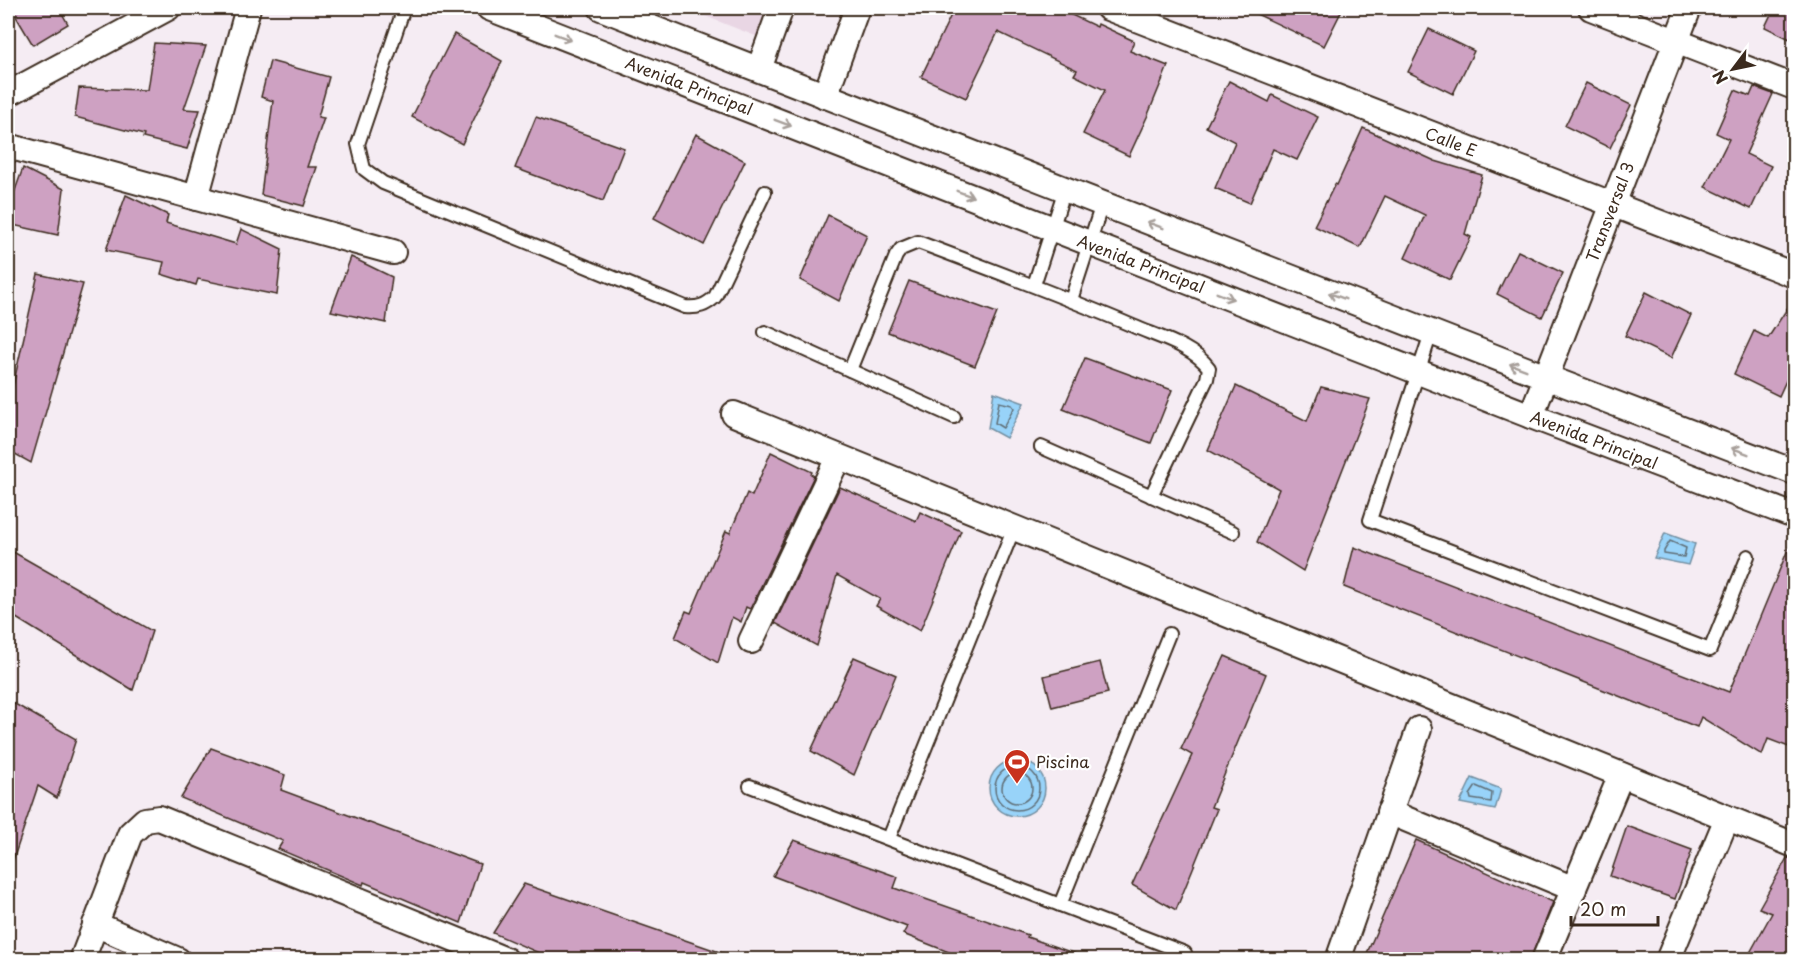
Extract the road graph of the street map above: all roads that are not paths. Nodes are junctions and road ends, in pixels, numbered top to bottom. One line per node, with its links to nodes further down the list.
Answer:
1 (168, 8): 14 (street)
2 (248, 8): 19 (street)
3 (404, 8): 18 (lane)
4 (489, 8): 22 (street, Avenida Principal, one-way to 22)
5 (601, 8): 12 (street)
6 (781, 8): 12 (street)
7 (857, 8): 15 (street)
8 (1108, 8): 21 (street, Calle E)
9 (1591, 8): 11 (street)
10 (1689, 8): 11 (street, Transversal 3)
11 (1676, 40): 13 (street); 21 (street, Transversal 3)
12 (759, 69): 15 (street)
13 (1794, 87)
14 (8, 94)
15 (825, 96): 17 (street)
16 (8, 146): 19 (street)
17 (1065, 189): 20 (street); 22 (lane)
18 (765, 192)
19 (196, 198): 24 (street)
20 (1102, 204): 23 (lane); 29 (street, one-way to 20)
21 (1612, 205): 25 (street, Calle E); 32 (street, Transversal 3)
22 (1052, 228): 23 (street, Avenida Principal); 26 (lane)
23 (1089, 243): 27 (lane); 31 (street, Avenida Principal, one-way to 31)
24 (393, 252)
25 (1794, 275)
26 (1034, 285): 27 (lane); 30 (lane)
27 (1071, 300): 39 (lane)
28 (765, 332): 30 (lane)
29 (1431, 333): 31 (lane); 32 (street, one-way to 29)
30 (850, 370): 35 (lane)
31 (1419, 373): 34 (street, Avenida Principal); 43 (lane)
32 (1546, 378): 34 (street, Transversal 3); 38 (street, one-way to 32)
33 (734, 414): 37 (street)
34 (1531, 416): 40 (street, Avenida Principal)
35 (954, 417)
36 (1041, 447): 39 (lane)
37 (840, 458): 41 (street); 45 (street)
38 (1794, 472)
39 (1151, 496): 42 (lane)
40 (1794, 516)
41 (1014, 528): 47 (street); 51 (lane)
42 (1233, 532)
43 (1748, 556)
44 (1169, 634): 54 (lane)
45 (751, 641)
46 (1419, 729): 49 (street)
47 (1621, 775): 50 (street); 53 (street)
48 (750, 786): 51 (lane)
49 (1389, 812): 53 (street); 60 (street)
50 (1727, 818): 52 (street); 62 (street)
51 (889, 838): 54 (lane)
52 (1794, 845)
53 (1574, 889): 61 (street)
54 (1060, 905): 56 (lane)
55 (95, 924): 57 (street); 58 (street); 59 (street)
56 (1185, 953)
57 (82, 960)
58 (178, 960)
59 (506, 960)
60 (1338, 960)
61 (1544, 960)
62 (1668, 960)

